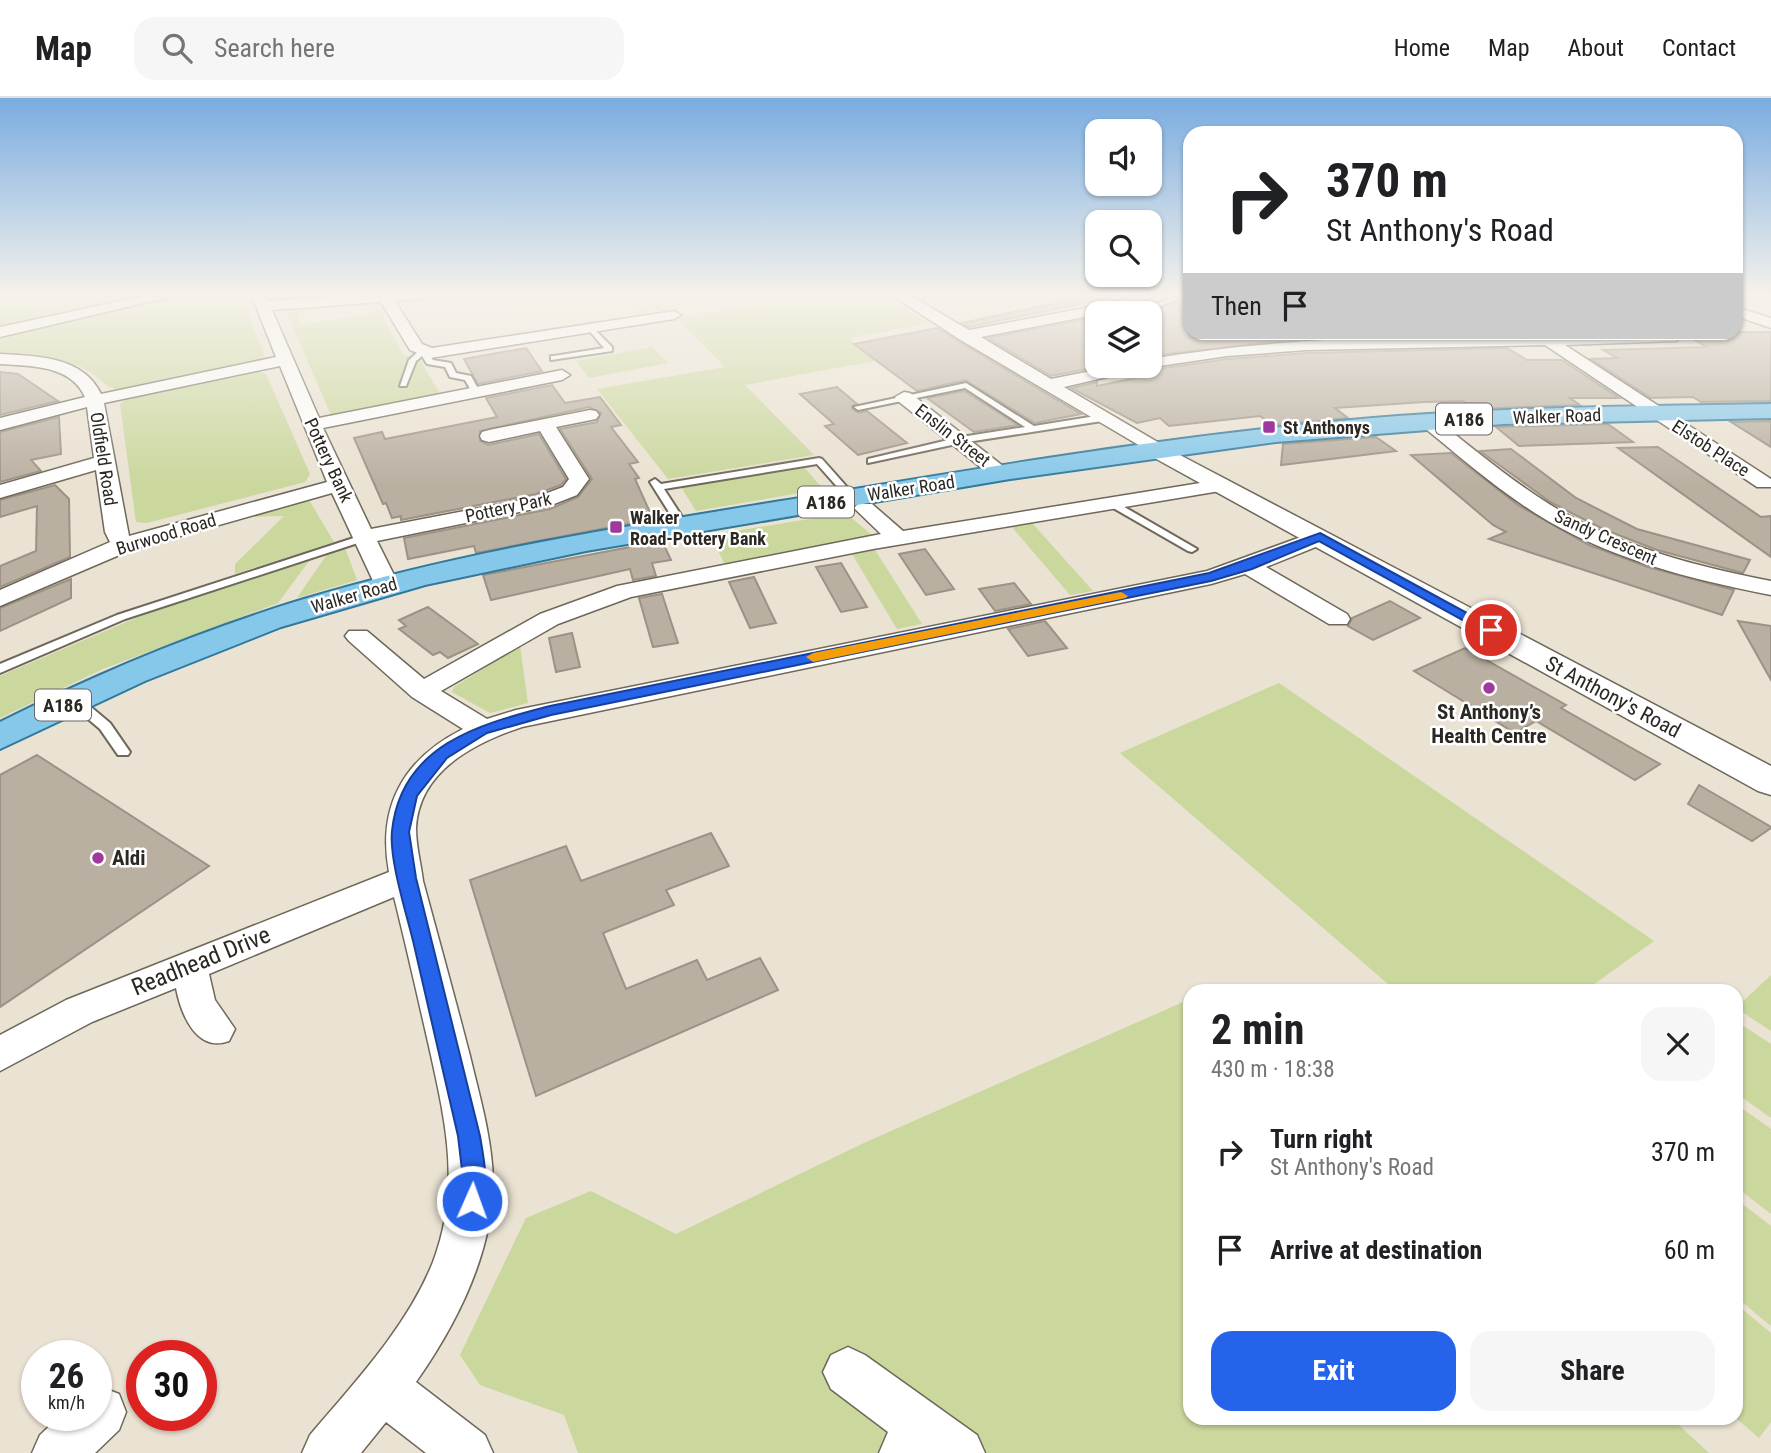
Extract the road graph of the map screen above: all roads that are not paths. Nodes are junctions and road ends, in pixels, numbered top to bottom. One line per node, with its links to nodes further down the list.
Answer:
1 (417, 357): 13 (lane)
2 (425, 357): 15 (lane)
3 (559, 357): 7 (lane)
4 (1000, 357): 14 (street)
5 (1194, 357): 10 (street)
6 (1574, 357): 20 (street, Elstob Place)
7 (554, 358)
8 (0, 359): 17 (street, Oldfield Road)
9 (285, 360): 17 (street); 26 (street, Pottery Bank)
10 (1162, 361)
11 (562, 375): 15 (street)
12 (1085, 377): 14 (street)
13 (403, 384)
14 (1048, 385): 22 (street)
15 (476, 392): 26 (street)
16 (904, 397): 18 (lane); 27 (lane); 29 (street, Enslin Street)
17 (95, 400): 24 (street); 31 (street, Oldfield Road)
18 (858, 407)
19 (1771, 411): 20 (main road, Walker Road / A186)
20 (1658, 413): 23 (main road, Walker Road / A186); 34 (street, Elstob Place)
21 (590, 415): 25 (street)
22 (1102, 418): 27 (lane); 30 (street)
23 (1427, 421): 30 (main road, Walker Road / A186); 48 (street, Sandy Crescent)
24 (0, 424)
25 (545, 424): 28 (street); 41 (street, Pottery Park)
26 (312, 425): 35 (street, Pottery Bank)
27 (1033, 429): 29 (lane)
28 (489, 436)
29 (961, 440): 32 (lane); 33 (street, Enslin Street)
30 (1160, 450): 33 (main road, Walker Road / A186); 36 (street, St Anthony's Road)
31 (104, 461): 37 (street); 44 (street, Oldfield Road)
32 (871, 461)
33 (1001, 474): 38 (main road, Walker Road / A186)
34 (1764, 483)
35 (338, 485): 41 (street, Pottery Bank); 44 (street, Burwood Road)
36 (1225, 485): 39 (street); 42 (street, St Anthony's Road)
37 (0, 492)
38 (858, 503): 40 (main road, Walker Road / A186); 40 (lane); 43 (street)
39 (1111, 503): 43 (street); 45 (lane)
40 (683, 526): 47 (main road, Walker Road / A186)
41 (366, 537): 47 (street, Pottery Bank); 52 (lane)
42 (1320, 537): 46 (street); 58 (street, St Anthony's Road)
43 (898, 538): 53 (street)
44 (124, 545): 49 (street, Burwood Road)
45 (1192, 550)
46 (1248, 566): 50 (street); 55 (street)
47 (387, 585): 54 (main road, Walker Road / A186)
48 (1771, 588)
49 (0, 599)
50 (1338, 619)
51 (358, 636): 53 (street)
52 (0, 669)
53 (422, 691): 55 (street)
54 (74, 700): 56 (main road, Walker Road / A186); 57 (lane)
55 (482, 729): 59 (street)
56 (0, 737)
57 (123, 752)
58 (1771, 782)
59 (407, 878): 60 (street, Readhead Drive); 64 (street)
60 (189, 965): 61 (street); 62 (street, Readhead Drive)
61 (216, 1029)
62 (0, 1054)
63 (848, 1372): 66 (street)
64 (383, 1388): 68 (street); 69 (street)
65 (81, 1431): 67 (street)
66 (912, 1439): 70 (street)
67 (58, 1453)
68 (328, 1453)
69 (467, 1453)
70 (959, 1453)

